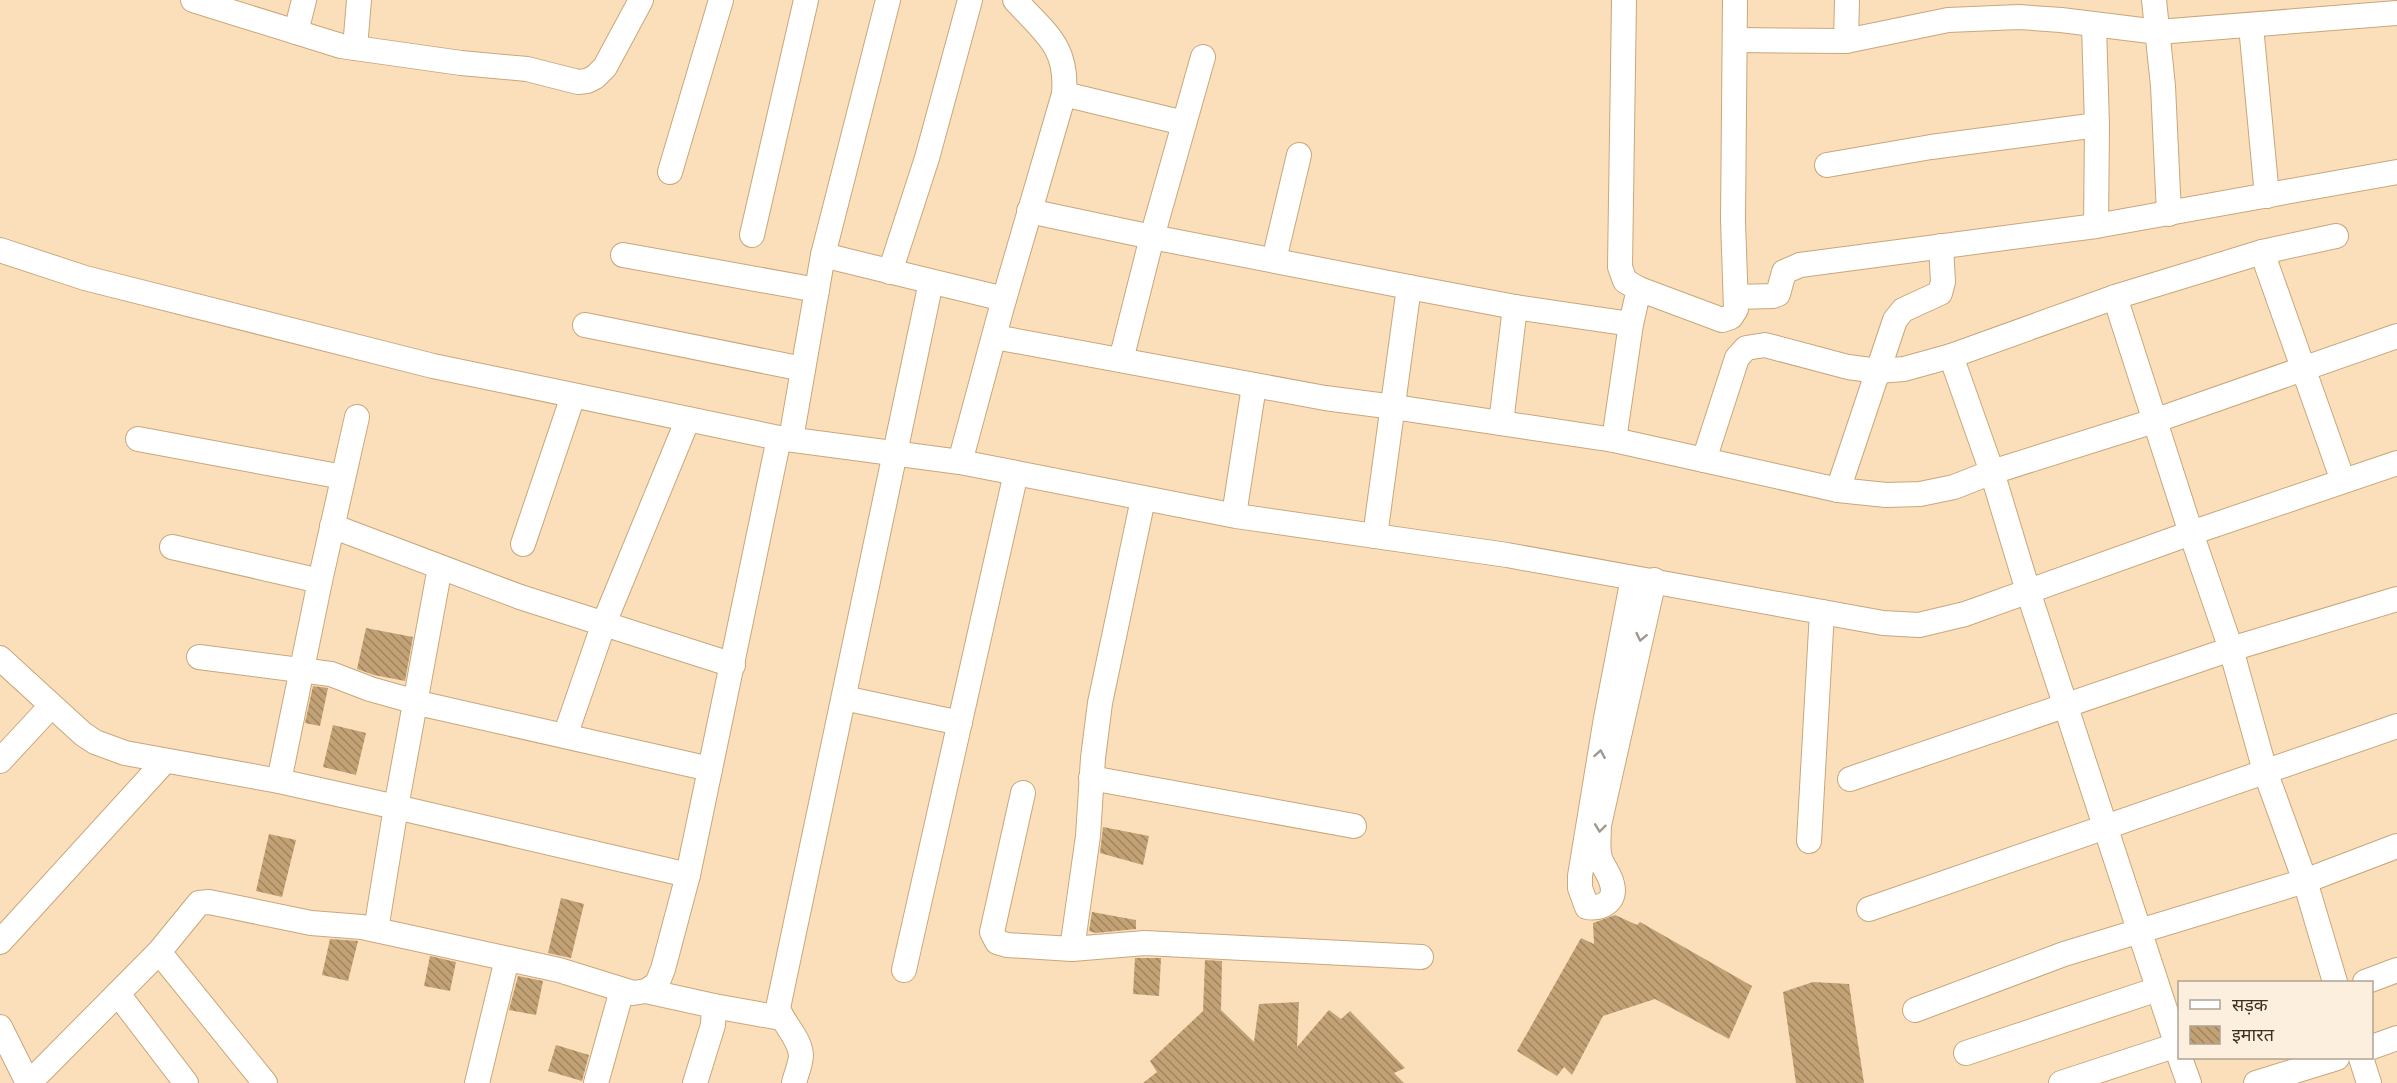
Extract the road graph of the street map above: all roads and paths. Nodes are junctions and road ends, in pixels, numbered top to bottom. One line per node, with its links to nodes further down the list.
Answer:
1 (193, 0): 18 (street)
2 (304, 0): 18 (street)
3 (359, 0): 22 (street)
4 (641, 0): 22 (street)
5 (721, 0): 29 (street)
6 (806, 0): 35 (street)
7 (888, 0): 42 (street)
8 (970, 0): 44 (street)
9 (1015, 0): 24 (street)
10 (1624, 0): 47 (street)
11 (1735, 0): 20 (street)
12 (1847, 0): 21 (street)
13 (2154, 0): 19 (street)
14 (1948, 10): 16 (street); 21 (street)
15 (2397, 13): 17 (street)
16 (2094, 25): 19 (street); 26 (street)
17 (2251, 26): 19 (street); 31 (street)
18 (296, 32): 22 (street)
19 (2158, 32): 33 (street)
20 (1736, 40): 21 (street); 49 (street)
21 (1846, 41)
22 (355, 48)
23 (1203, 57): 25 (street)
24 (1064, 94): 25 (street); 32 (street)
25 (1184, 123): 37 (street)
26 (2097, 125): 28 (street); 34 (street)
27 (1299, 155): 43 (street)
28 (1827, 165)
29 (670, 172)
30 (2397, 172): 31 (street)
31 (2267, 196): 33 (street)
32 (1029, 211): 37 (street); 51 (street)
33 (2169, 214): 34 (street)
34 (2096, 226): 38 (street)
35 (752, 235)
36 (2336, 236): 40 (street)
37 (1152, 237): 43 (street); 58 (street)
38 (1941, 246): 49 (street); 61 (street)
39 (0, 250): 63 (street)
40 (2262, 252): 50 (street); 59 (street)
41 (623, 255): 48 (street)
42 (823, 255): 44 (street); 48 (street)
43 (1274, 260): 46 (street)
44 (890, 272): 45 (street)
45 (931, 282): 51 (street); 72 (street)
46 (1409, 287): 52 (street); 64 (street)
47 (1639, 289): 49 (street); 53 (street)
48 (817, 290): 60 (street)
49 (1736, 297)
50 (2115, 297): 57 (street); 67 (street)
51 (1004, 299): 56 (street)
52 (1515, 307): 53 (street); 68 (street)
53 (1631, 324): 71 (street)
54 (585, 325): 60 (street)
55 (2397, 336): 59 (street)
56 (995, 337): 58 (street); 74 (street)
57 (1951, 356): 61 (street); 76 (street)
58 (1121, 360): 62 (street)
59 (2303, 368): 67 (street); 79 (street)
60 (803, 369): 69 (street)
61 (1878, 372): 73 (street); 80 (street)
62 (1254, 386): 64 (street); 82 (street)
63 (573, 396): 66 (street); 86 (street)
64 (1394, 406): 68 (street); 85 (street)
65 (357, 417): 78 (street)
66 (688, 419): 69 (street); 94 (street)
67 (2154, 421): 76 (street); 84 (street)
68 (1501, 423): 71 (street)
69 (785, 438): 72 (street); 98 (street)
70 (138, 439): 78 (street)
71 (1614, 440): 73 (street)
72 (896, 454): 74 (street); 100 (street)
73 (1704, 460): 80 (street)
74 (960, 462): 77 (street)
75 (2397, 462): 79 (street)
76 (1992, 472): 80 (street); 91 (street)
77 (1016, 473): 81 (street); 104 (street)
78 (343, 477): 83 (street)
79 (2343, 481): 84 (street)
80 (1838, 490)
81 (1143, 499): 82 (street); 111 (street)
82 (1234, 515): 85 (street)
83 (332, 526): 88 (street); 90 (street)
84 (2191, 533): 91 (street); 95 (street)
85 (1375, 536): 89 (street)
86 (523, 544)
87 (172, 547): 90 (street)
88 (440, 567): 94 (street); 101 (street)
89 (1643, 579): 89 (street, one-way to 89); 93 (street)
90 (320, 581): 99 (street)
91 (2028, 591): 93 (street); 103 (street)
92 (2397, 599): 95 (street)
93 (1822, 612): 118 (street)
94 (604, 623): 98 (street); 106 (street)
95 (2230, 650): 103 (street); 110 (street)
96 (199, 657): 99 (street)
97 (0, 658): 102 (street)
98 (733, 665): 109 (street)
99 (302, 668): 101 (street); 113 (street)
100 (844, 698): 104 (street); 140 (street)
101 (416, 702): 106 (street); 115 (street)
102 (51, 706): 107 (street); 108 (street)
103 (2066, 707): 112 (street); 117 (street)
104 (960, 723): 130 (street)
105 (2397, 726): 110 (street)
106 (564, 736): 109 (street)
107 (0, 761)
108 (165, 761): 113 (street); 125 (street)
109 (710, 769): 120 (street)
110 (2265, 771): 117 (street); 121 (street)
111 (1092, 778): 116 (street); 126 (street)
112 (1850, 779)
113 (279, 781): 115 (street)
114 (1023, 793): 126 (street)
115 (396, 807): 120 (street); 123 (street)
116 (1354, 826)
117 (2104, 827): 122 (street); 124 (street)
118 (1809, 841)
119 (2397, 846): 121 (street)
120 (688, 875): 136 (street)
121 (2305, 880): 124 (street); 132 (street)
122 (1869, 909)
123 (376, 930): 127 (street); 129 (street)
124 (2138, 930): 134 (street); 139 (street)
125 (0, 942)
126 (1072, 949): 128 (street)
127 (159, 952): 137 (street); 152 (street)
128 (1421, 957)
129 (507, 959): 135 (street); 153 (street)
130 (904, 970)
131 (2397, 970): 133 (street)
132 (2335, 981)
133 (2368, 981)
134 (2158, 989): 144 (street); 146 (street)
135 (622, 990): 136 (street); 154 (street)
136 (646, 991): 138 (street)
137 (118, 994): 150 (street); 151 (street)
138 (714, 1006): 140 (street); 155 (street)
139 (1915, 1010)
140 (781, 1018): 156 (street)
141 (0, 1027): 150 (street)
142 (2397, 1038): 143 (street)
143 (2373, 1047)
144 (2178, 1048)
145 (2178, 1051): 157 (street)
146 (1966, 1053)
147 (2182, 1059): 158 (street)
148 (2334, 1059): 159 (street)
149 (2361, 1059): 160 (street)
150 (28, 1083)
151 (186, 1083)
152 (265, 1083)
153 (477, 1083)
154 (596, 1083)
155 (695, 1083)
156 (794, 1083)
157 (2061, 1083)
158 (2189, 1083)
159 (2256, 1083)
160 (2369, 1083)

